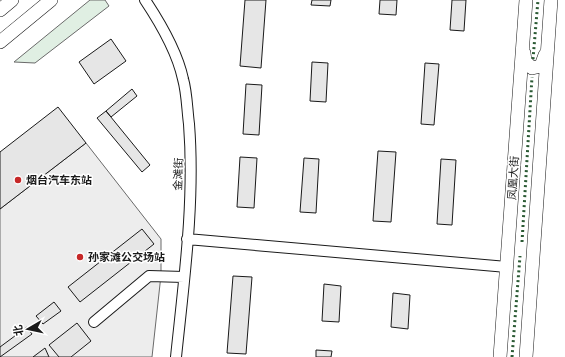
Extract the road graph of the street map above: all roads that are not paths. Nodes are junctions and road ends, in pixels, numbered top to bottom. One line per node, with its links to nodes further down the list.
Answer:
1 (12, 0): 6 (main road)
2 (51, 0): 9 (main road)
3 (145, 0): 10 (street, 金滩街)
4 (526, 0): 8 (main road, 凤凰大街)
5 (550, 0): 7 (main road)
6 (0, 10)
7 (548, 38): 8 (main road); 16 (main road)
8 (523, 39): 11 (main road, 凤凰大街)
9 (0, 42)
10 (187, 239): 11 (street); 12 (street, 金滩街)
11 (507, 267): 15 (main road, 凤凰大街)
12 (184, 277): 13 (street); 14 (street, 金滩街)
13 (94, 322)
14 (176, 357)
15 (500, 357)
16 (526, 357)

